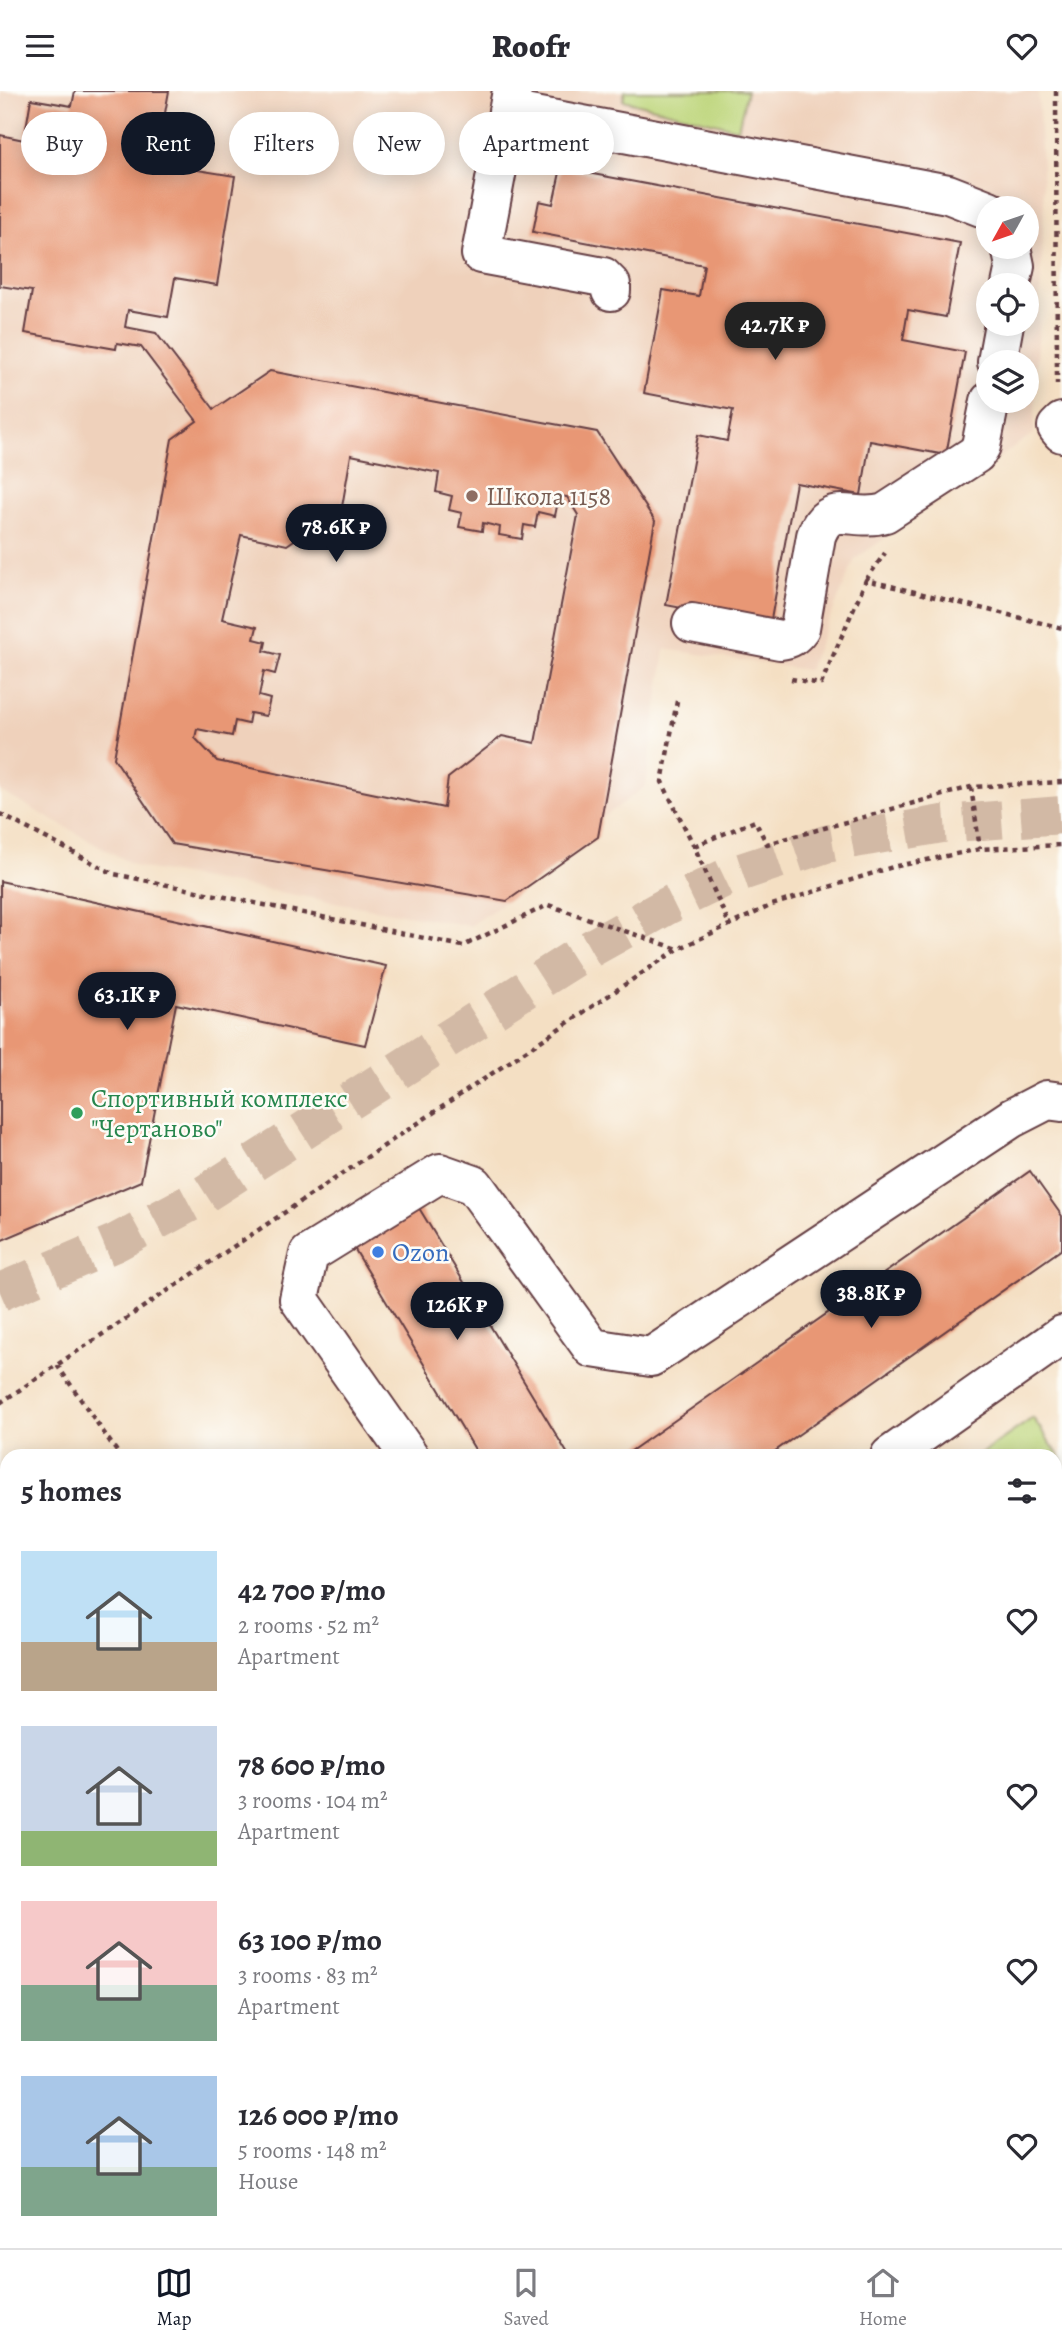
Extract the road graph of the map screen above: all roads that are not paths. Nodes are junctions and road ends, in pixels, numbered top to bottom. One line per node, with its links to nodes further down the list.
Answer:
1 (510, 101): 2 (lane); 3 (lane)
2 (976, 205)
3 (611, 291)
4 (988, 413): 5 (lane)
5 (692, 623)
6 (1062, 1102): 8 (lane)
7 (1062, 1335): 9 (lane)
8 (404, 1449)
9 (900, 1449)

